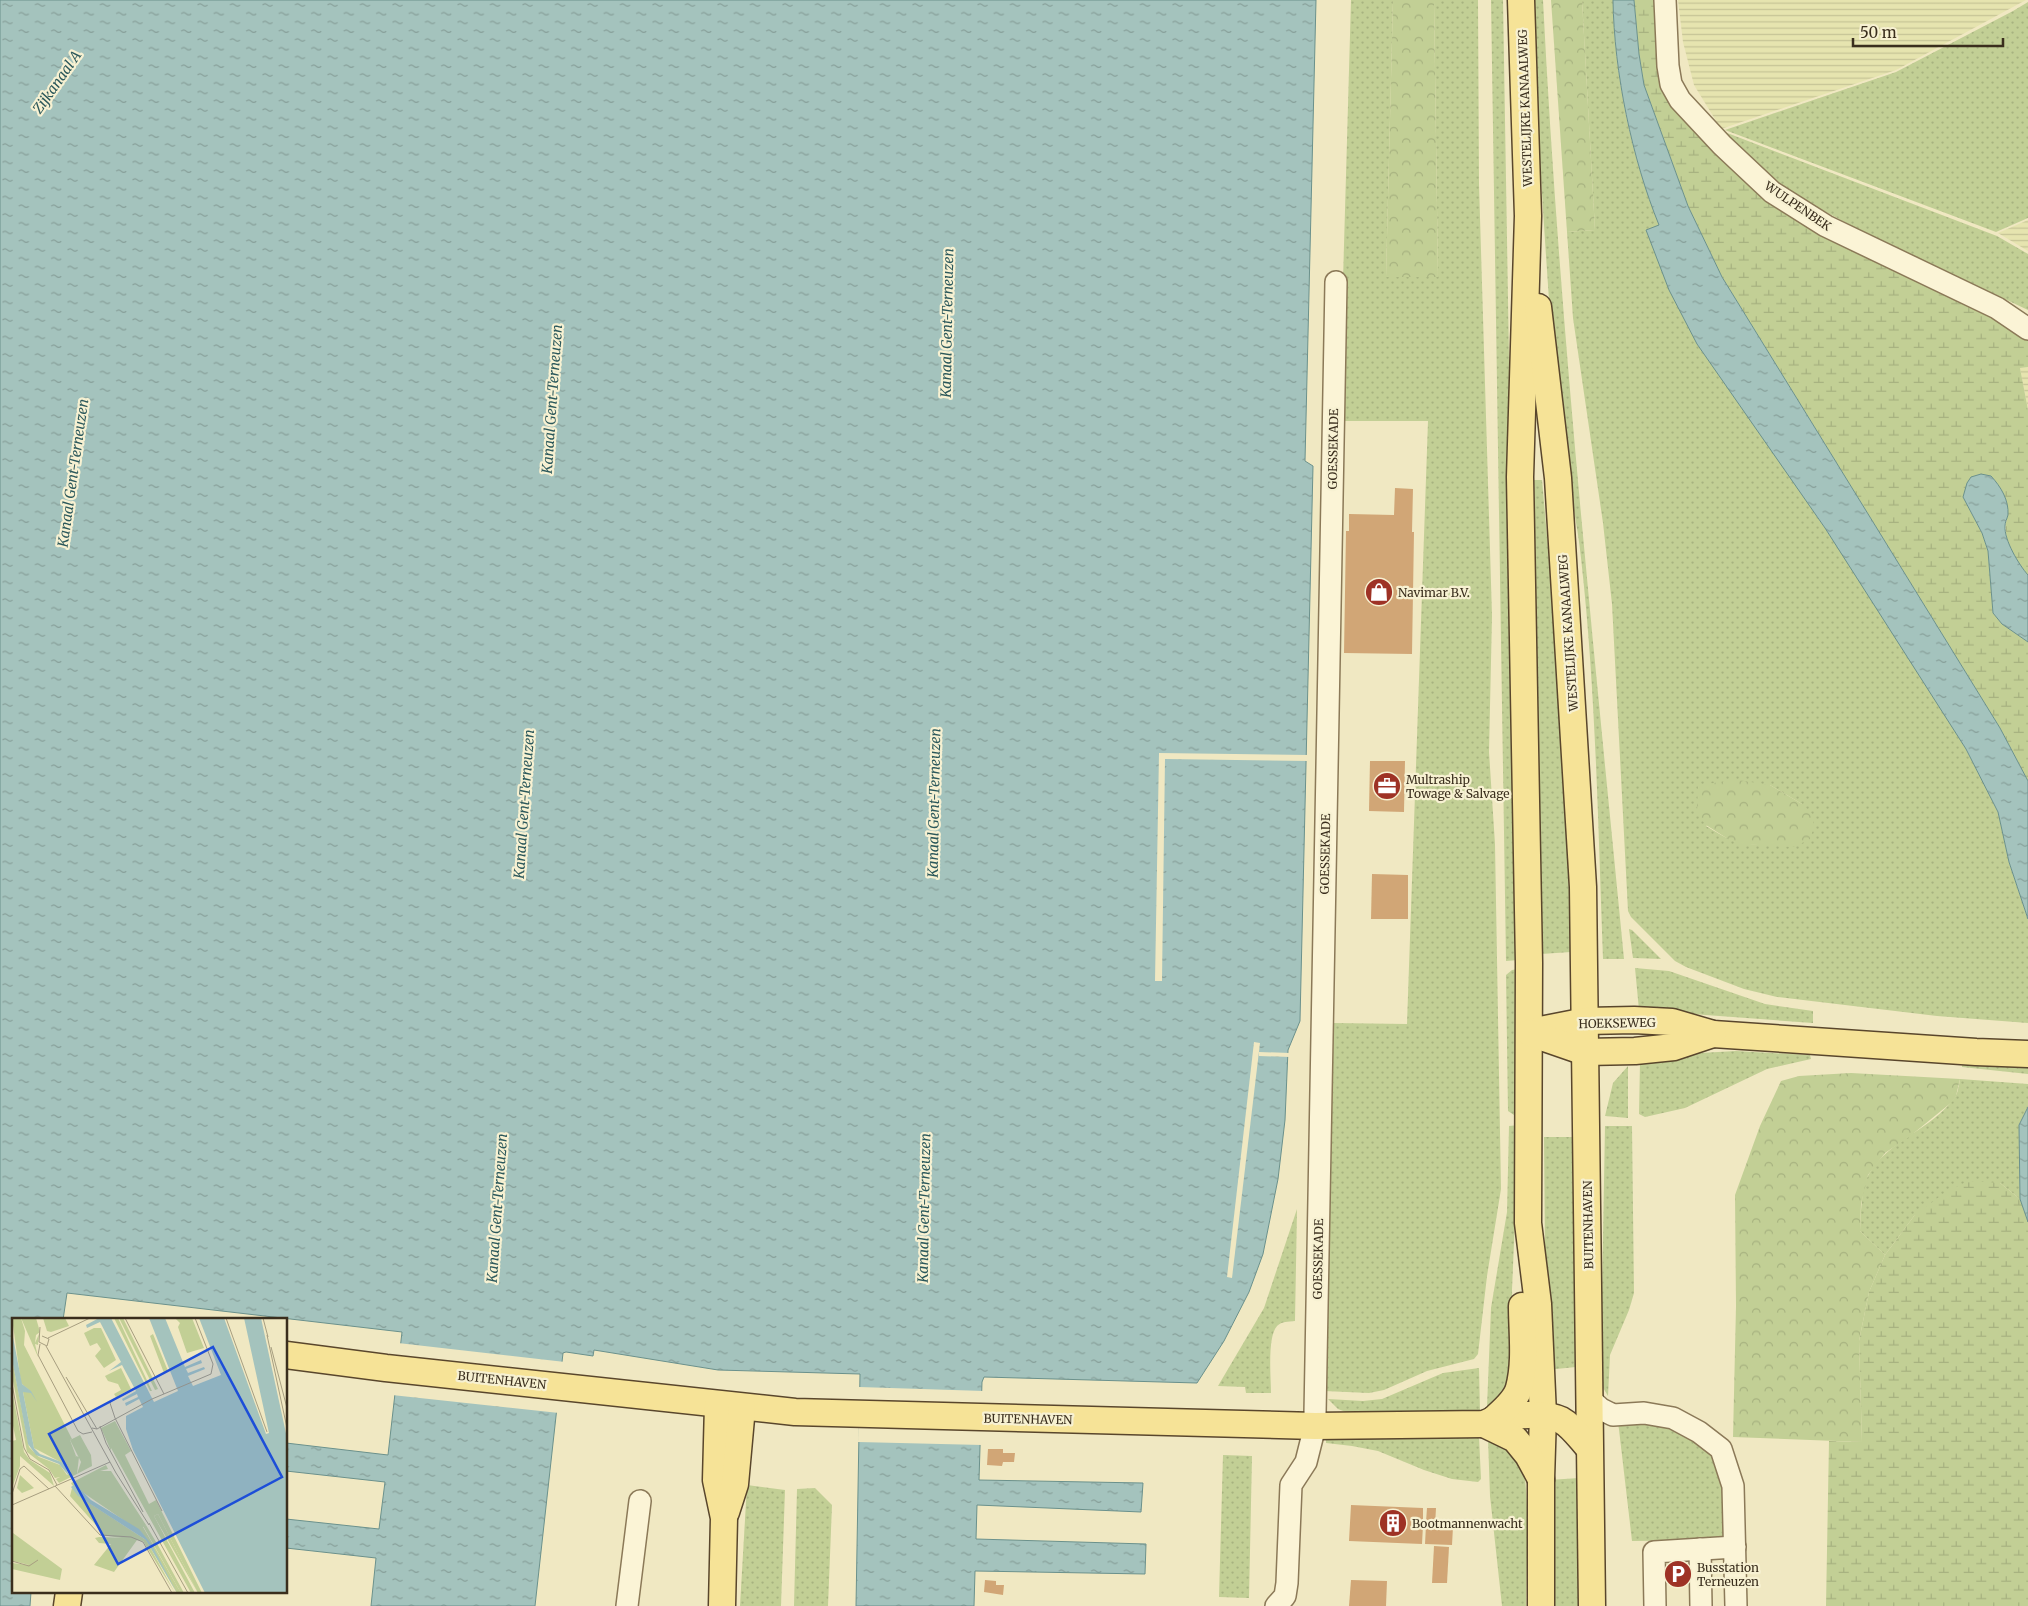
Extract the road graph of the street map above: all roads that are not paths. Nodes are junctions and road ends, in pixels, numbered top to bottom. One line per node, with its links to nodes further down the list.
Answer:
1 (1521, 0): 3 (main road, WESTELIJKE KANAALWEG)
2 (1666, 0): 5 (street, WULPENBEK)
3 (1528, 216): 6 (main road, WESTELIJKE KANAALWEG); 7 (main road, WESTELIJKE KANAALWEG)
4 (1336, 282): 17 (street, GOESSEKADE)
5 (2028, 329)
6 (1586, 1021): 7 (main road, HOEKSEWEG); 8 (main road, HOEKSEWEG); 9 (main road, WESTELIJKE KANAALWEG)
7 (1530, 1032): 9 (main road, HOEKSEWEG); 11 (main road, BUITENHAVEN)
8 (1713, 1034): 9 (main road, HOEKSEWEG); 10 (main road, HOEKSEWEG)
9 (1585, 1052): 13 (main road, BUITENHAVEN)
10 (2028, 1054)
11 (1528, 1223): 15 (main road, BUITENHAVEN); 16 (main road, BUITENHAVEN)
12 (288, 1355): 14 (main road, BUITENHAVEN)
13 (1588, 1398): 18 (main road, BUITENHAVEN); 21 (street)
14 (730, 1406): 17 (main road, BUITENHAVEN); 24 (main road)
15 (1543, 1415): 16 (main road, BUITENHAVEN); 18 (main road, BUITENHAVEN); 19 (main road, BUITENHAVEN)
16 (1489, 1421): 17 (main road, BUITENHAVEN); 19 (main road, BUITENHAVEN)
17 (1315, 1426): 25 (street)
18 (1589, 1448): 27 (main road, BUITENHAVEN)
19 (1540, 1479): 26 (main road, BUITENHAVEN)
20 (640, 1501): 23 (street)
21 (1735, 1547): 22 (street); 30 (street)
22 (1700, 1549): 28 (street); 29 (street)
23 (627, 1606)
24 (722, 1606)
25 (1276, 1606)
26 (1542, 1606)
27 (1592, 1606)
28 (1655, 1606)
29 (1701, 1606)
30 (1736, 1606)

